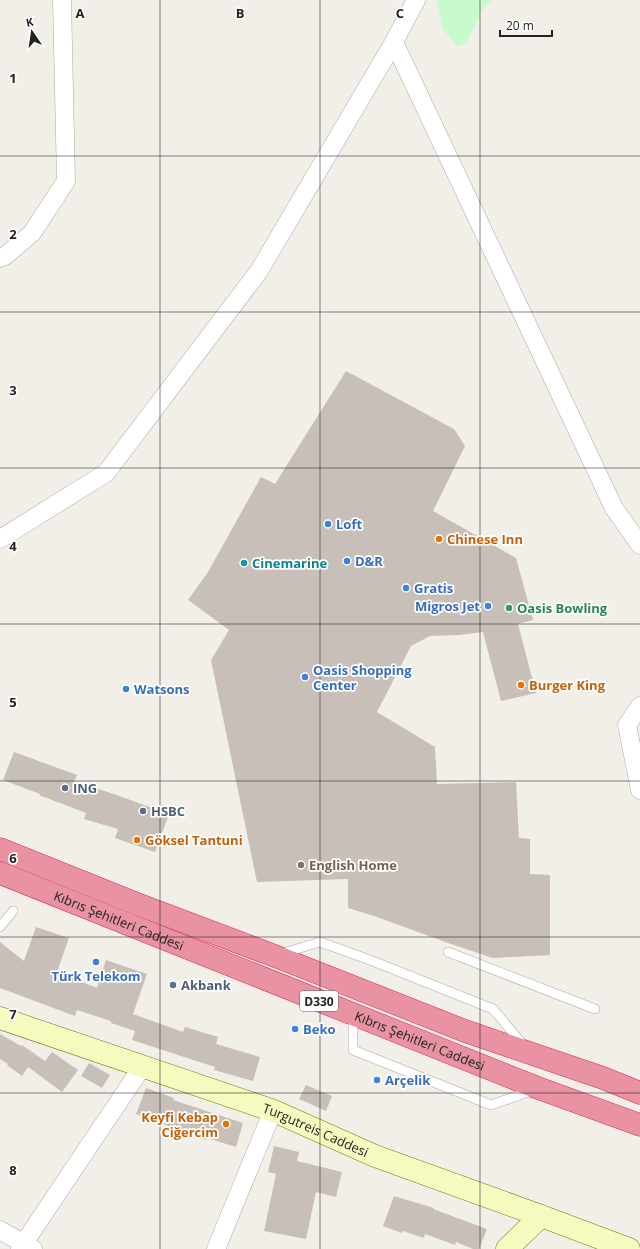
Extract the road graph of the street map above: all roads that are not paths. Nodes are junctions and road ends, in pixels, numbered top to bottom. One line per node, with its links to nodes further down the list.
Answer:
1 (62, 0): 4 (street)
2 (416, 0): 3 (street)
3 (394, 42): 5 (street); 6 (street)
4 (0, 258)
5 (0, 540)
6 (640, 545)
7 (640, 706): 8 (street)
8 (640, 790)
9 (0, 849): 14 (highway, Kıbrıs Şehitleri Caddesi / D330)
10 (0, 873): 16 (highway, Kıbrıs Şehitleri Caddesi / D330)
11 (13, 911): 12 (lane)
12 (0, 927)
13 (448, 952): 15 (lane)
14 (275, 956): 18 (highway, Kıbrıs Şehitleri Caddesi / D330); 18 (lane)
15 (595, 1009)
16 (353, 1014): 20 (highway, Kıbrıs Şehitleri Caddesi / D330); 20 (lane)
17 (0, 1018): 19 (street, Turgutreis Caddesi)
18 (530, 1053): 21 (highway, Kıbrıs Şehitleri Caddesi / D330)
19 (143, 1067): 22 (street, Turgutreis Caddesi); 26 (street)
20 (538, 1088): 23 (highway, Kıbrıs Şehitleri Caddesi / D330)
21 (640, 1093)
22 (274, 1111): 24 (street, Turgutreis Caddesi); 27 (street)
23 (640, 1125)
24 (540, 1216): 28 (street); 29 (street, Turgutreis Caddesi)
25 (0, 1230): 26 (street)
26 (26, 1247)
27 (216, 1249)
28 (508, 1249)
29 (629, 1249)

